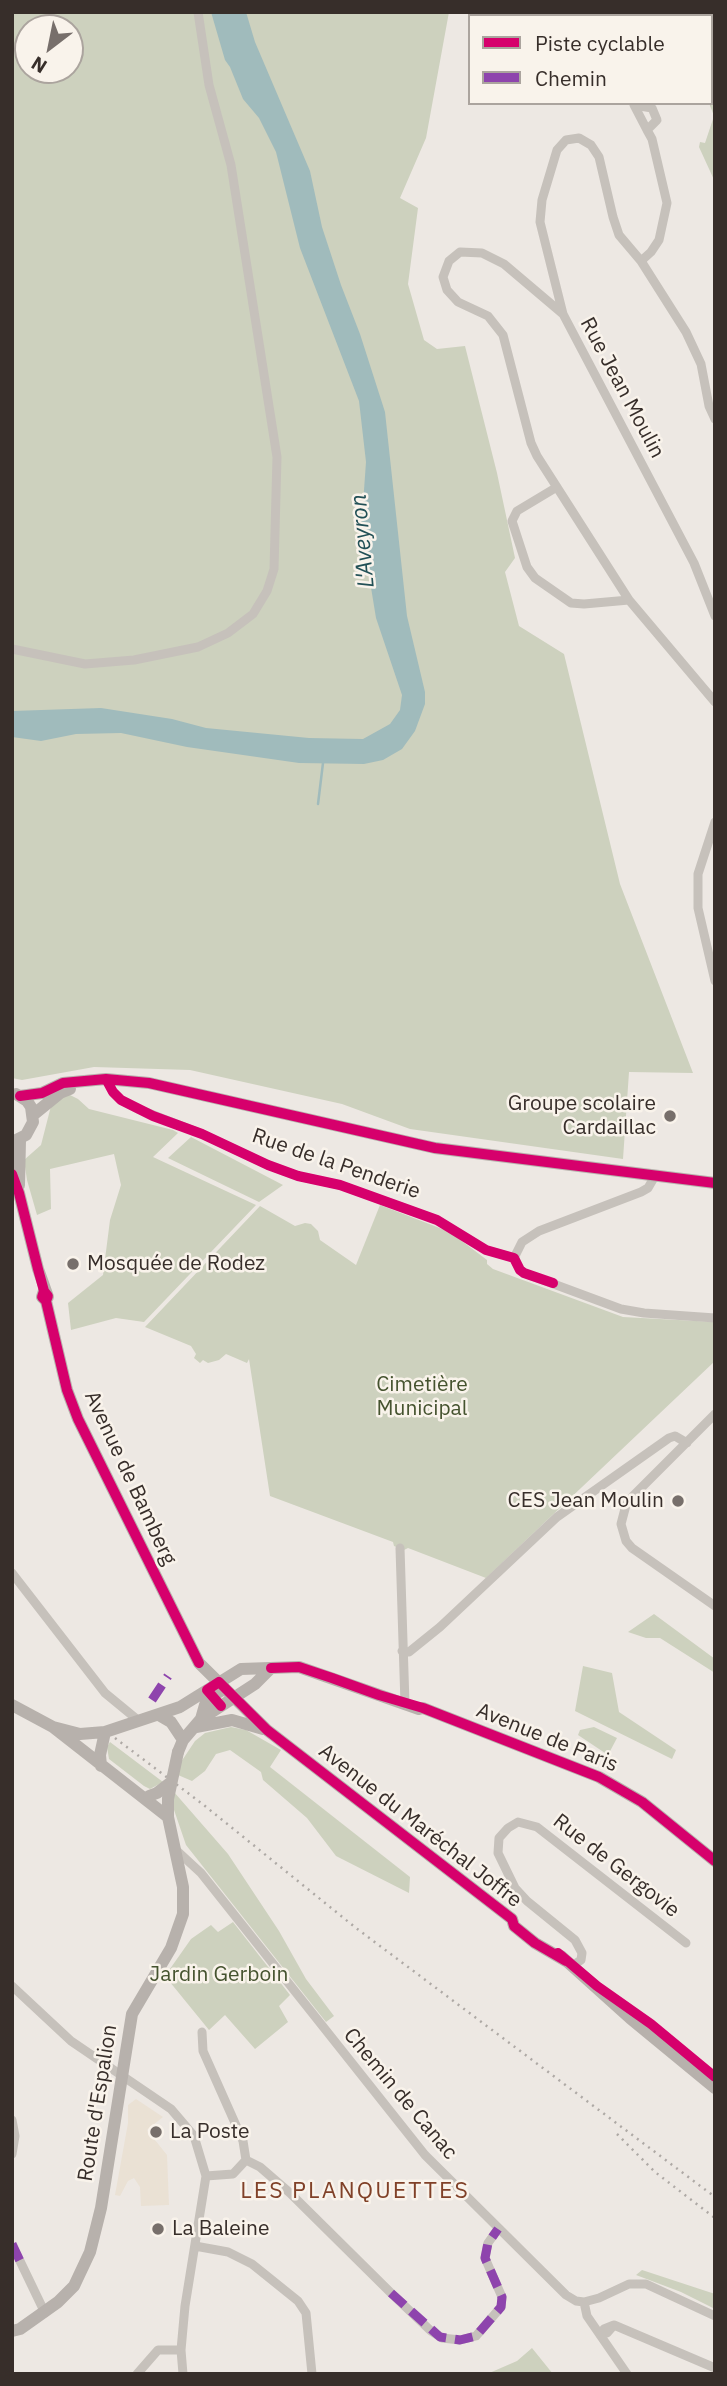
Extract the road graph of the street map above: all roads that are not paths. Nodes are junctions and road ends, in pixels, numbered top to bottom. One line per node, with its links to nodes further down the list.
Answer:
1 (198, 12): 9 (street)
2 (647, 130): 3 (street)
3 (641, 261): 4 (street); 5 (street)
4 (563, 314): 6 (street, Rue Jean Moulin); 8 (street, Rue Jean Moulin)
5 (715, 419)
6 (557, 487): 7 (street); 7 (street)
7 (629, 600): 10 (street)
8 (715, 617)
9 (12, 649)
10 (715, 702)
11 (715, 822): 12 (street)
12 (715, 981)
13 (106, 1079): 14 (main road); 18 (main road); 24 (street, Rue de la Penderie)
14 (83, 1083): 15 (main road); 16 (main road)
15 (16, 1094): 16 (main road)
16 (33, 1115): 17 (main road)
17 (16, 1141): 23 (main road, Avenue de Bamberg)
18 (655, 1173): 21 (main road); 24 (street)
19 (12, 1174): 23 (main road, Avenue de Bamberg)
20 (715, 1175): 21 (main road)
21 (689, 1176): 22 (main road)
22 (715, 1183)
23 (19, 1193): 32 (main road, Avenue de Bamberg)
24 (514, 1258): 25 (street, Rue de la Penderie)
25 (715, 1318)
26 (715, 1414): 27 (street)
27 (687, 1443): 30 (street); 31 (street)
28 (400, 1548): 31 (street)
29 (12, 1573): 41 (street)
30 (715, 1606)
31 (402, 1651): 37 (street)
32 (203, 1667): 34 (main road); 36 (main road, Avenue de Bamberg)
33 (266, 1667): 34 (main road, Avenue de Paris); 35 (main road); 36 (main road); 37 (main road, Avenue de Paris)
34 (241, 1669): 36 (main road, Avenue de Paris)
35 (255, 1684): 36 (main road); 44 (main road)
36 (220, 1693): 39 (main road); 40 (main road); 42 (main road); 44 (main road, Avenue du Maréchal Joffre)
37 (405, 1704): 52 (main road, Avenue de Paris)
38 (12, 1705): 43 (main road)
39 (159, 1715): 41 (main road); 46 (main road)
40 (232, 1720): 42 (main road); 44 (main road)
41 (136, 1722): 45 (main road)
42 (198, 1724): 46 (main road)
43 (53, 1727): 45 (main road); 47 (main road)
44 (267, 1730): 56 (main road, Avenue du Maréchal Joffre)
45 (105, 1732): 47 (main road)
46 (180, 1746): 48 (main road, bridge)
47 (101, 1760): 49 (main road)
48 (170, 1783): 49 (main road, bridge); 50 (main road, Route d'Espalion, bridge)
49 (146, 1796): 50 (main road)
50 (168, 1817): 51 (main road, Route d'Espalion)
51 (175, 1849): 53 (main road, Route d'Espalion); 54 (street, Chemin de Canac)
52 (715, 1861)
53 (180, 1871): 54 (street); 59 (main road, Route d'Espalion)
54 (201, 1873): 65 (street, Chemin de Canac)
55 (687, 1943): 56 (street, Rue de Gergovie)
56 (569, 1964): 60 (main road, Avenue du Maréchal Joffre)
57 (12, 1986): 59 (street)
58 (202, 2032): 63 (street)
59 (121, 2076): 64 (street); 69 (main road, Route d'Espalion)
60 (714, 2078)
61 (12, 2120): 62 (street)
62 (12, 2154)
63 (246, 2160): 64 (street); 65 (street)
64 (206, 2176): 66 (street)
65 (498, 2229): 68 (street, Chemin de Canac)
66 (195, 2246): 73 (street); 77 (street)
67 (20, 2261): 69 (street)
68 (584, 2302): 70 (street); 72 (street)
69 (45, 2313): 71 (main road, Route d'Espalion)
70 (715, 2316)
71 (12, 2331)
72 (600, 2335): 74 (street); 78 (street)
73 (181, 2350): 75 (street); 76 (street)
74 (715, 2368)
75 (137, 2374)
76 (183, 2374)
77 (312, 2374)
78 (627, 2374)

